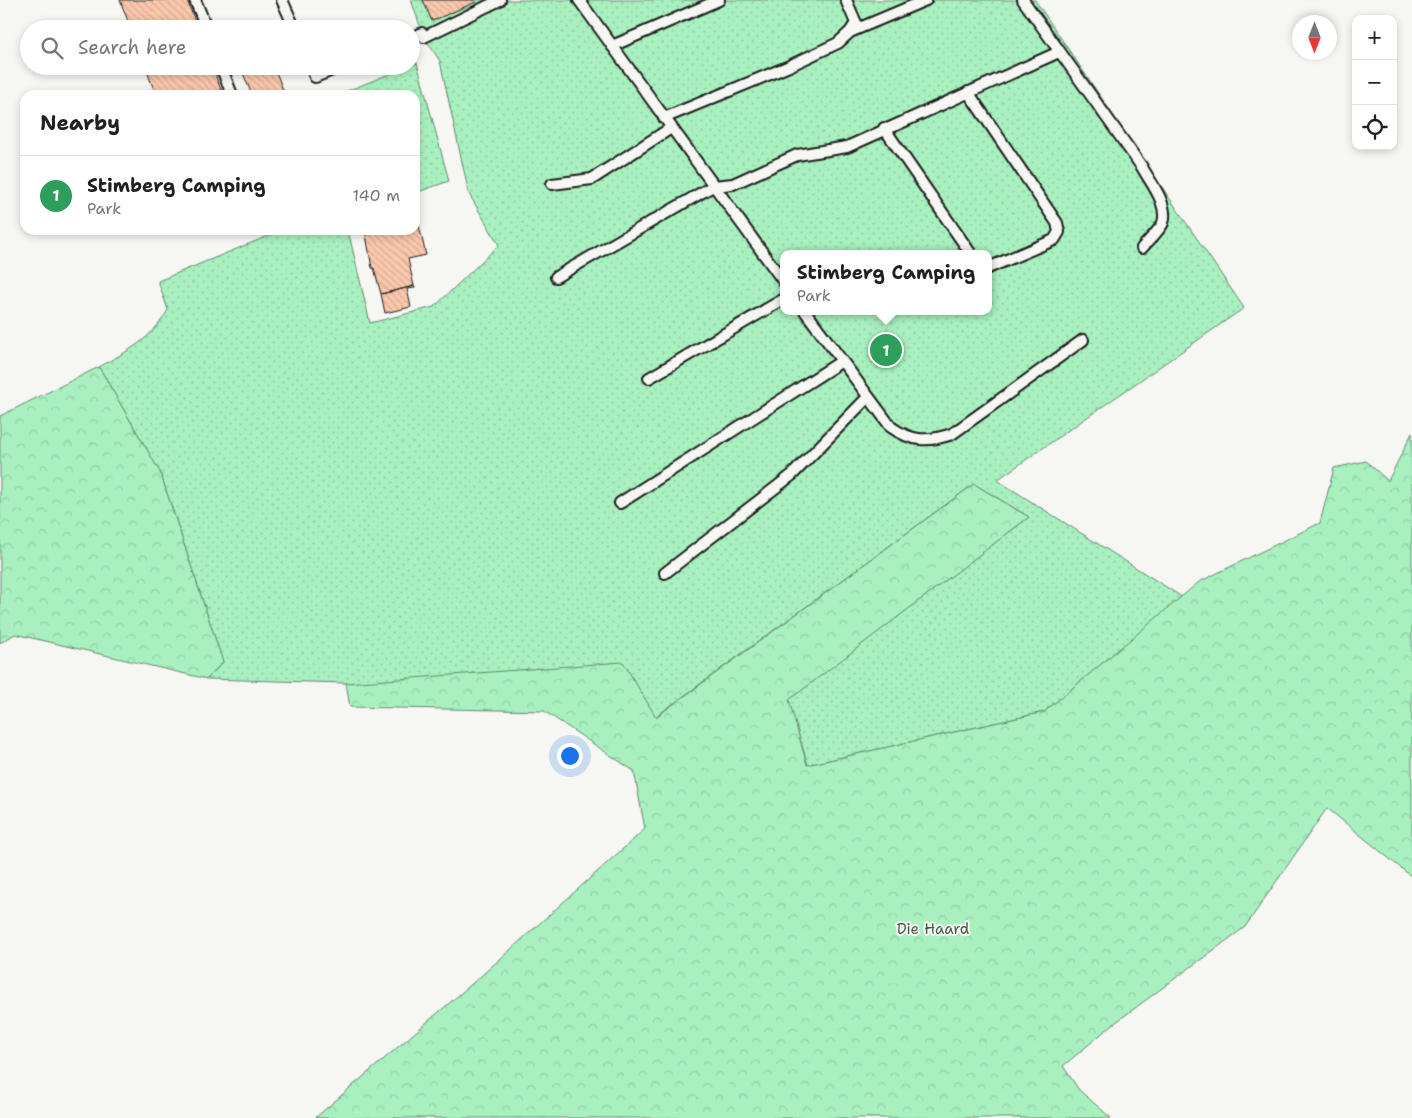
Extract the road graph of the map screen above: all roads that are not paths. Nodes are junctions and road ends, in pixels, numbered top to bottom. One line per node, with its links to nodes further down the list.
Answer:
1 (196, 0): 9 (lane)
2 (282, 0): 10 (lane)
3 (500, 0): 12 (lane)
4 (579, 0): 13 (lane)
5 (719, 0): 13 (lane)
6 (846, 0): 11 (lane)
7 (926, 0): 11 (lane)
8 (1023, 0): 14 (lane)
9 (204, 20)
10 (291, 20)
11 (850, 32): 18 (lane)
12 (420, 36)
13 (612, 46): 18 (lane)
14 (1059, 52): 17 (lane); 23 (lane)
15 (224, 75): 16 (lane)
16 (230, 90)
17 (968, 92): 20 (lane); 25 (lane)
18 (664, 118): 19 (lane)
19 (671, 128): 21 (lane); 22 (lane)
20 (884, 128): 22 (lane); 24 (lane)
21 (552, 184)
22 (713, 186): 26 (lane); 27 (lane)
23 (1142, 248)
24 (968, 250)
25 (992, 266)
26 (556, 277)
27 (780, 277)
28 (780, 301): 32 (lane)
29 (808, 315): 31 (lane)
30 (1083, 340): 33 (lane)
31 (842, 361): 33 (lane); 34 (lane)
32 (649, 378)
33 (868, 397): 35 (lane)
34 (620, 503)
35 (665, 574)

